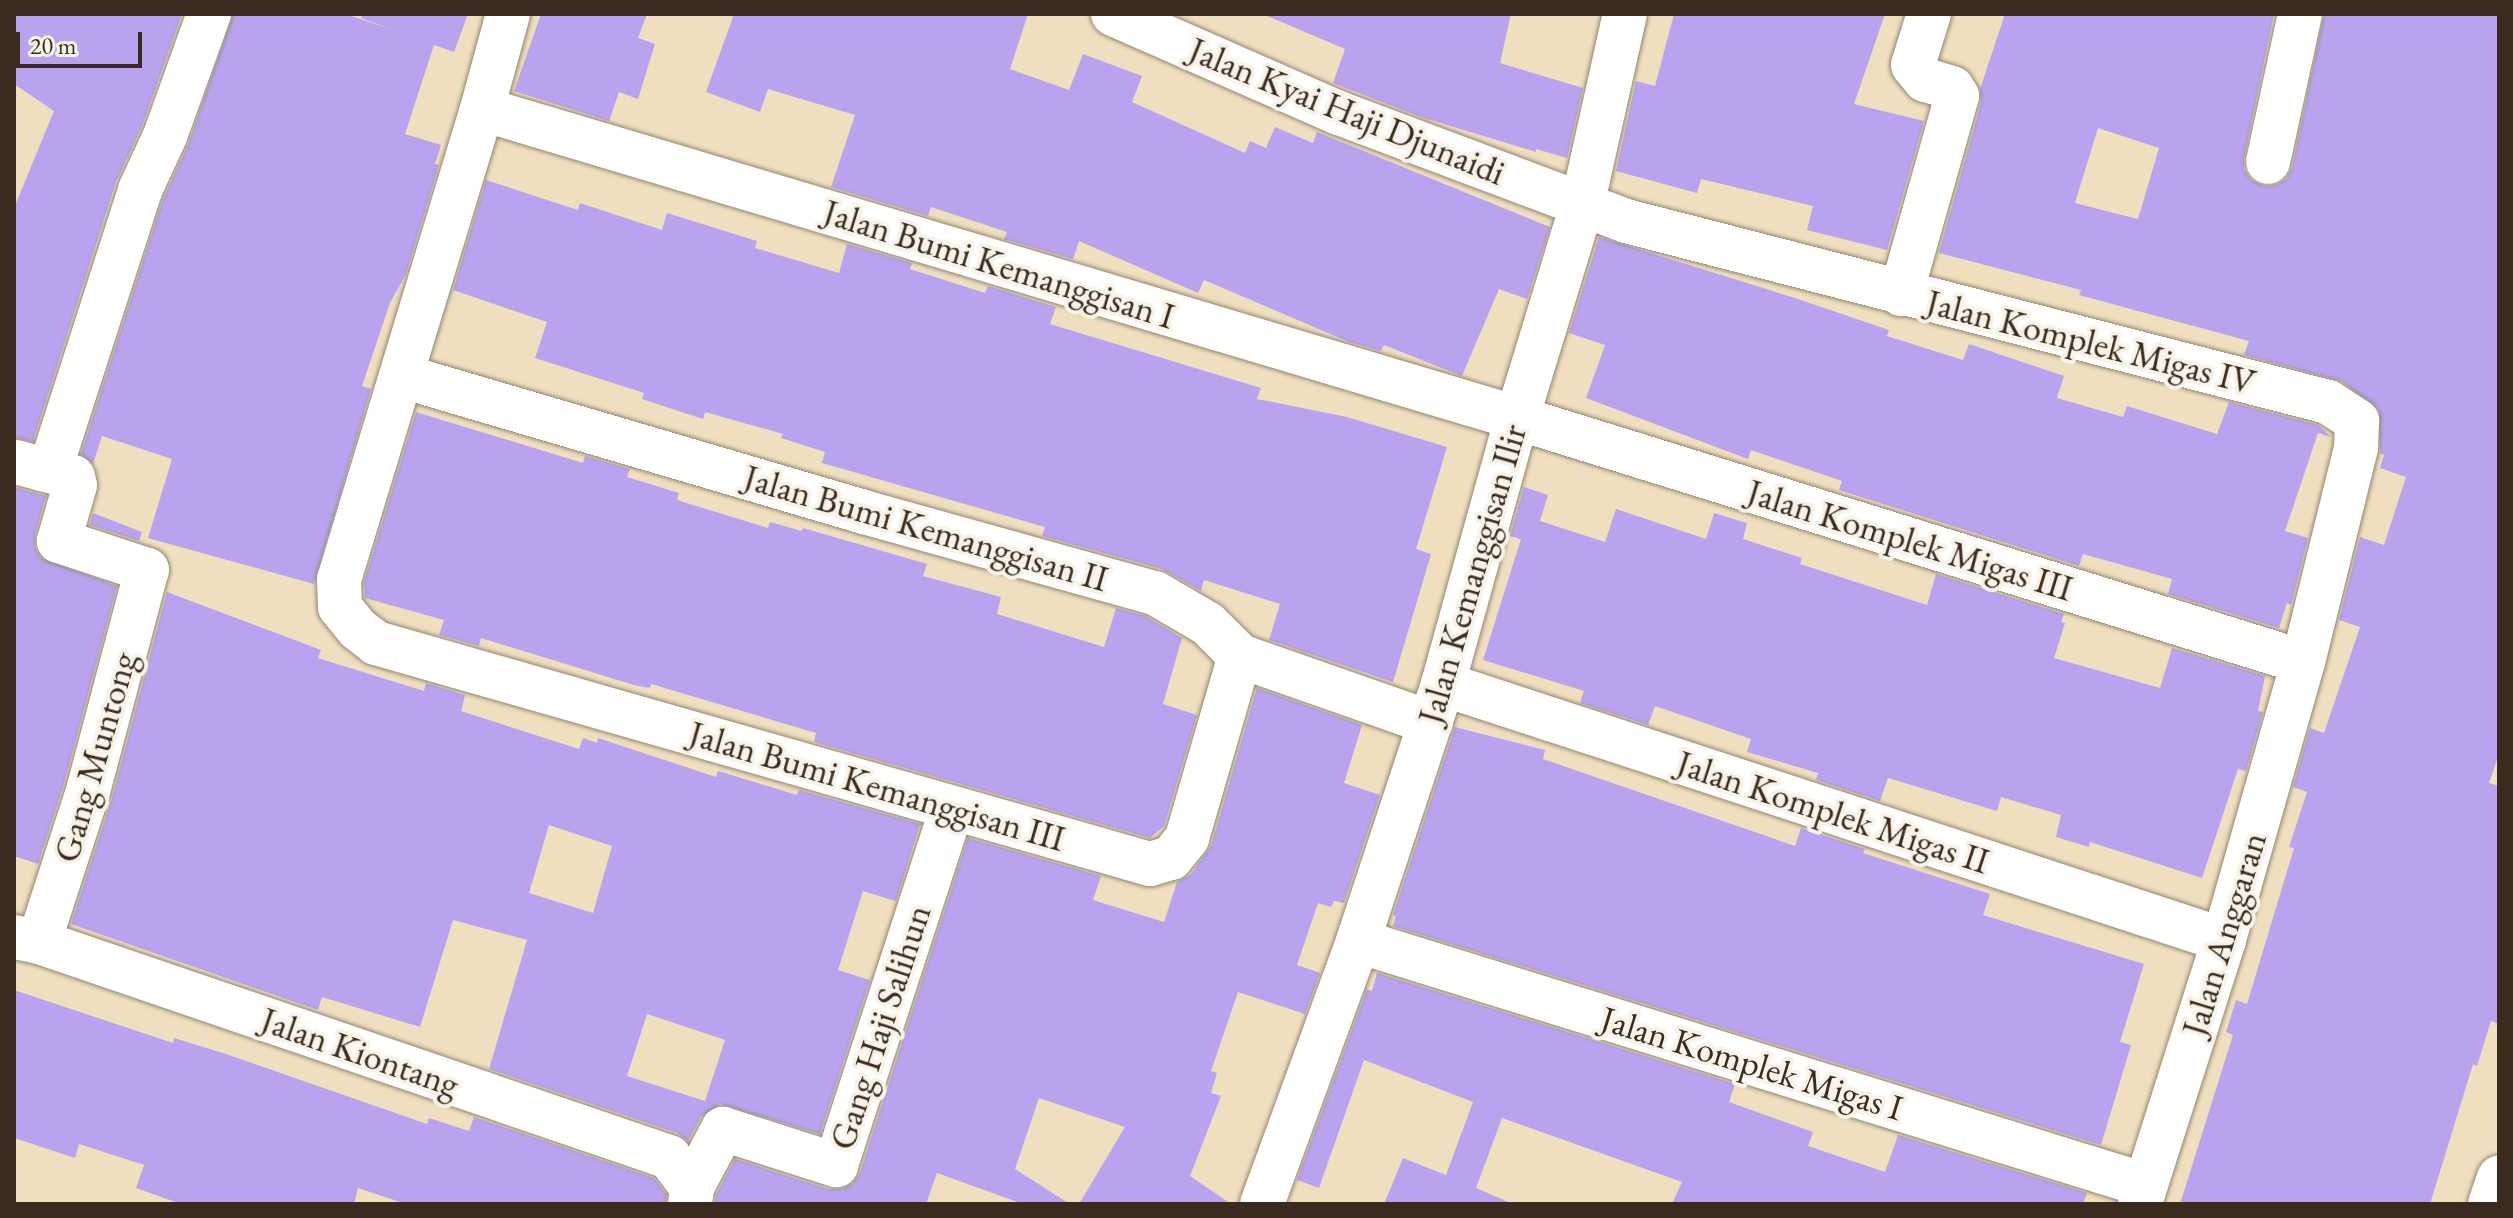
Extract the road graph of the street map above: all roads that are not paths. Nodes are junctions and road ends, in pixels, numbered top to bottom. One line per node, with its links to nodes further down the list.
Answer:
1 (209, 14): 13 (street)
2 (508, 14): 7 (street)
3 (1113, 14): 9 (street, Jalan Kyai Haji Djunaidi)
4 (1625, 14): 9 (street, Jalan Kemanggisan Ilir)
5 (1929, 14): 10 (street)
6 (2300, 14): 8 (street)
7 (482, 109): 11 (street); 12 (street, Jalan Bumi Kemanggisan I)
8 (2268, 162)
9 (1582, 206): 10 (street, Jalan Komplek Migas IV); 12 (street, Jalan Kemanggisan Ilir)
10 (1901, 294): 15 (street, Jalan Komplek Migas IV)
11 (402, 376): 14 (street, Jalan Bumi Kemanggisan II); 17 (street, Jalan Bumi Kemanggisan III)
12 (1517, 418): 15 (street, Jalan Komplek Migas III); 16 (street, Jalan Kemanggisan Ilir)
13 (28, 465): 18 (street, Gang Muntong)
14 (1240, 656): 16 (street, Jalan Bumi Kemanggisan II); 17 (street, Jalan Bumi Kemanggisan III)
15 (2303, 662): 19 (street, Jalan Anggaran)
16 (1437, 704): 19 (street, Jalan Komplek Migas II); 20 (street, Jalan Kemanggisan Ilir)
17 (952, 808): 23 (street, Gang Haji Salihun)
18 (27, 940): 23 (street, Jalan Kiontang)
19 (2224, 940): 22 (street, Jalan Anggaran)
20 (1358, 941): 22 (street, Jalan Komplek Migas I); 24 (street, Jalan Kemanggisan Ilir)
21 (2499, 1178): 25 (street)
22 (2143, 1195)
23 (691, 1196)
24 (1262, 1204)
25 (2490, 1204)

